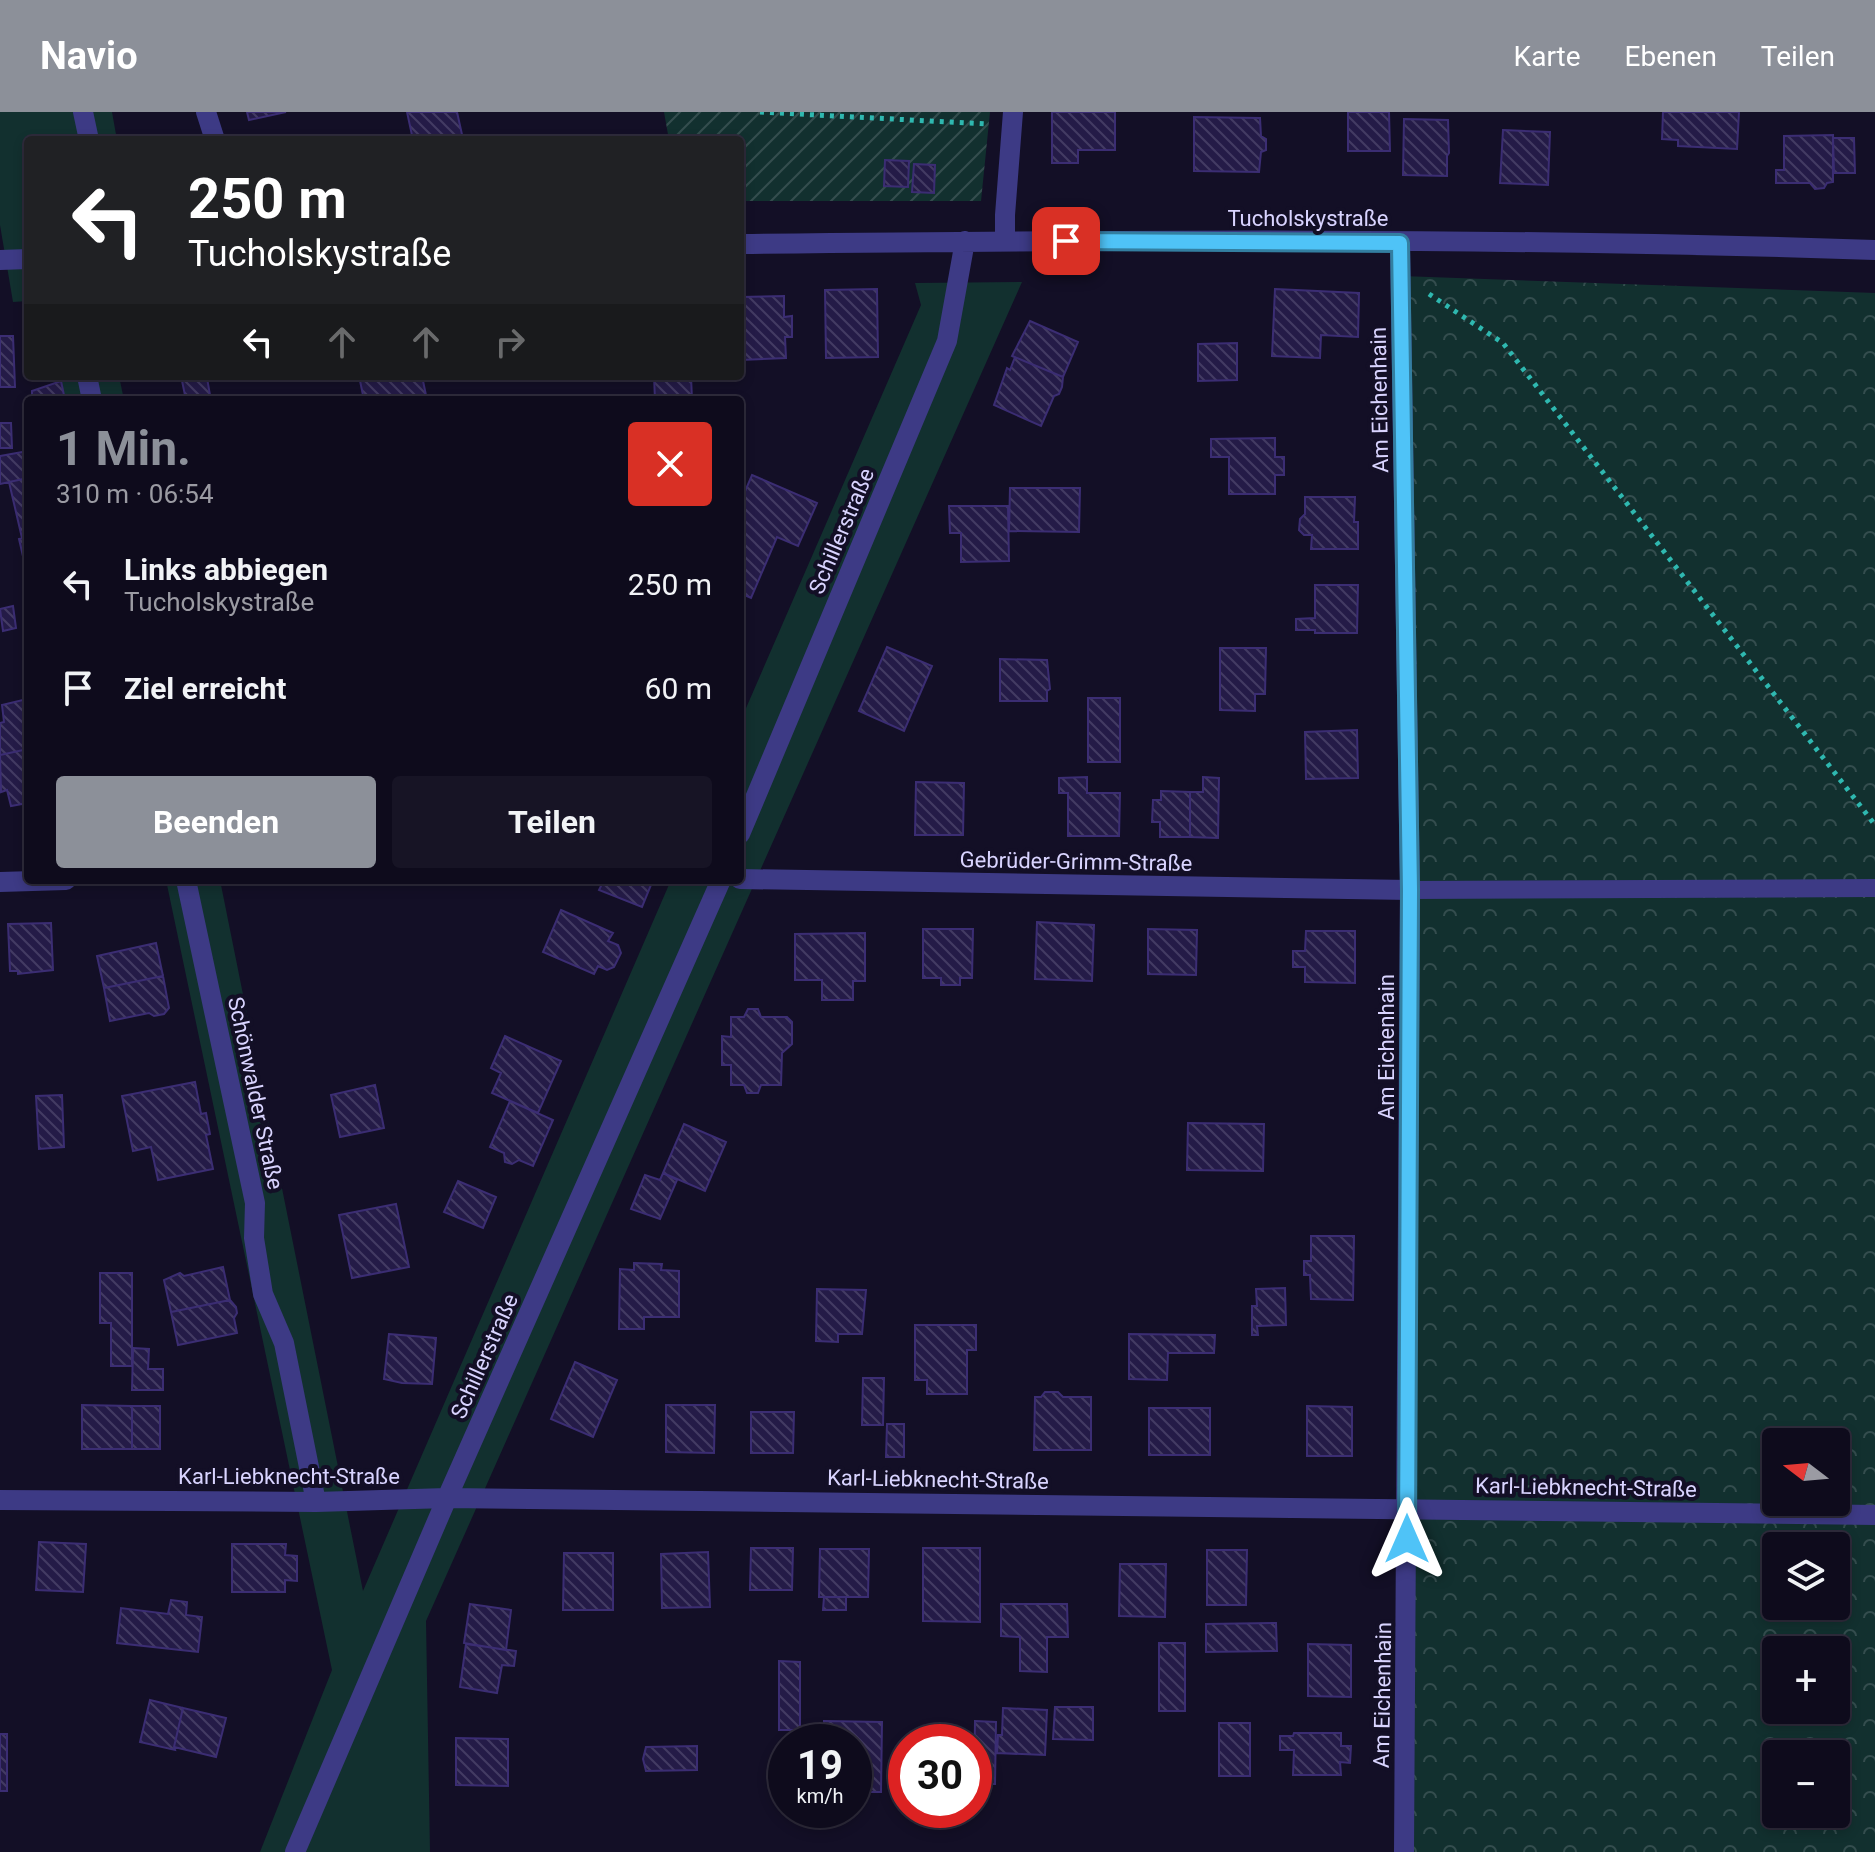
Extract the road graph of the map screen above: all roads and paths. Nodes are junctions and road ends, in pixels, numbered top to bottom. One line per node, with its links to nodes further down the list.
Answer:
1 (83, 112): 5 (street)
2 (206, 112): 6 (street)
3 (760, 112): 4 (path)
4 (1012, 118): 8 (street)
5 (88, 136)
6 (214, 136)
7 (965, 241): 8 (street, Tucholskystraße); 10 (street, Tucholskystraße); 15 (street, Schillerstraße)
8 (1005, 241): 9 (street, Tucholskystraße)
9 (1400, 243): 11 (street, Tucholskystraße); 14 (street, Am Eichenhain)
10 (744, 244)
11 (1875, 250)
12 (24, 259): 13 (street)
13 (0, 260)
14 (1401, 276): 16 (path); 23 (street, Am Eichenhain)
15 (744, 824)
16 (1875, 825)
17 (744, 879): 23 (street, Gebrüder-Grimm-Straße)
18 (24, 881): 19 (street)
19 (0, 882)
20 (187, 884): 26 (street, Schönwalder Straße)
21 (719, 884): 24 (street, Schillerstraße)
22 (1875, 888): 23 (lane)
23 (1410, 890): 27 (street, Am Eichenhain)
24 (447, 1498): 26 (street, Karl-Liebknecht-Straße); 27 (street, Karl-Liebknecht-Straße); 29 (street, Schillerstraße)
25 (0, 1500): 26 (street, Karl-Liebknecht-Straße)
26 (316, 1502)
27 (1407, 1508): 28 (street, Karl-Liebknecht-Straße); 30 (street, Am Eichenhain)
28 (1875, 1515)
29 (295, 1852)
30 (1404, 1852)

